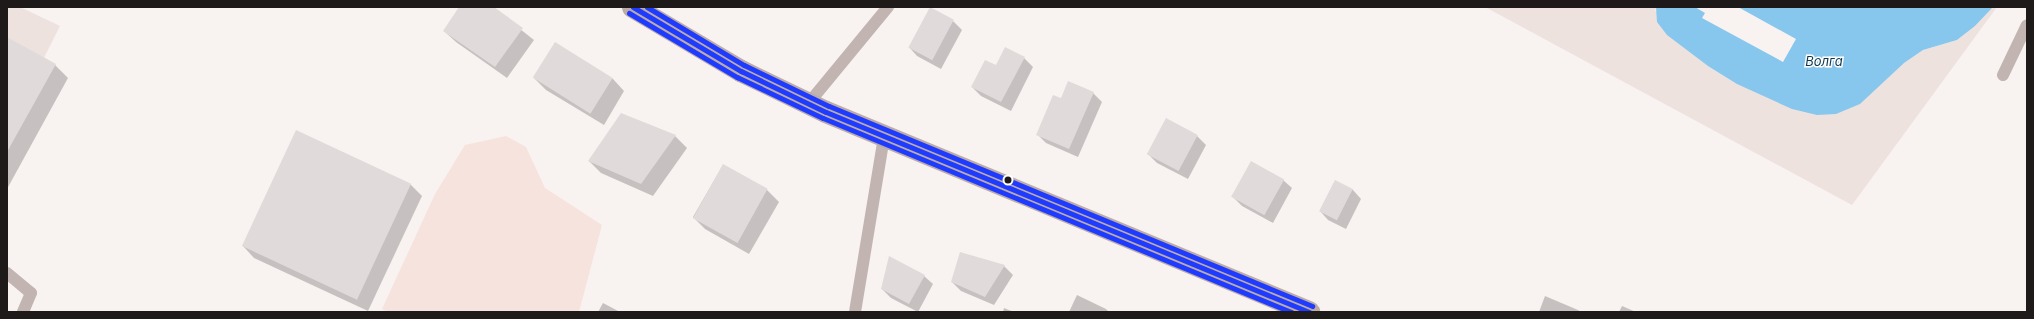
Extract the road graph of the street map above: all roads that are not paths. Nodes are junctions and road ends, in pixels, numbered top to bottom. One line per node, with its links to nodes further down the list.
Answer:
1 (633, 7): 5 (main road)
2 (888, 7): 5 (lane)
3 (2027, 25): 4 (lane)
4 (2003, 76)
5 (808, 104): 6 (main road)
6 (884, 137): 9 (lane); 10 (main road)
7 (7, 273): 8 (lane)
8 (23, 312)
9 (855, 312)
10 (1309, 312)

